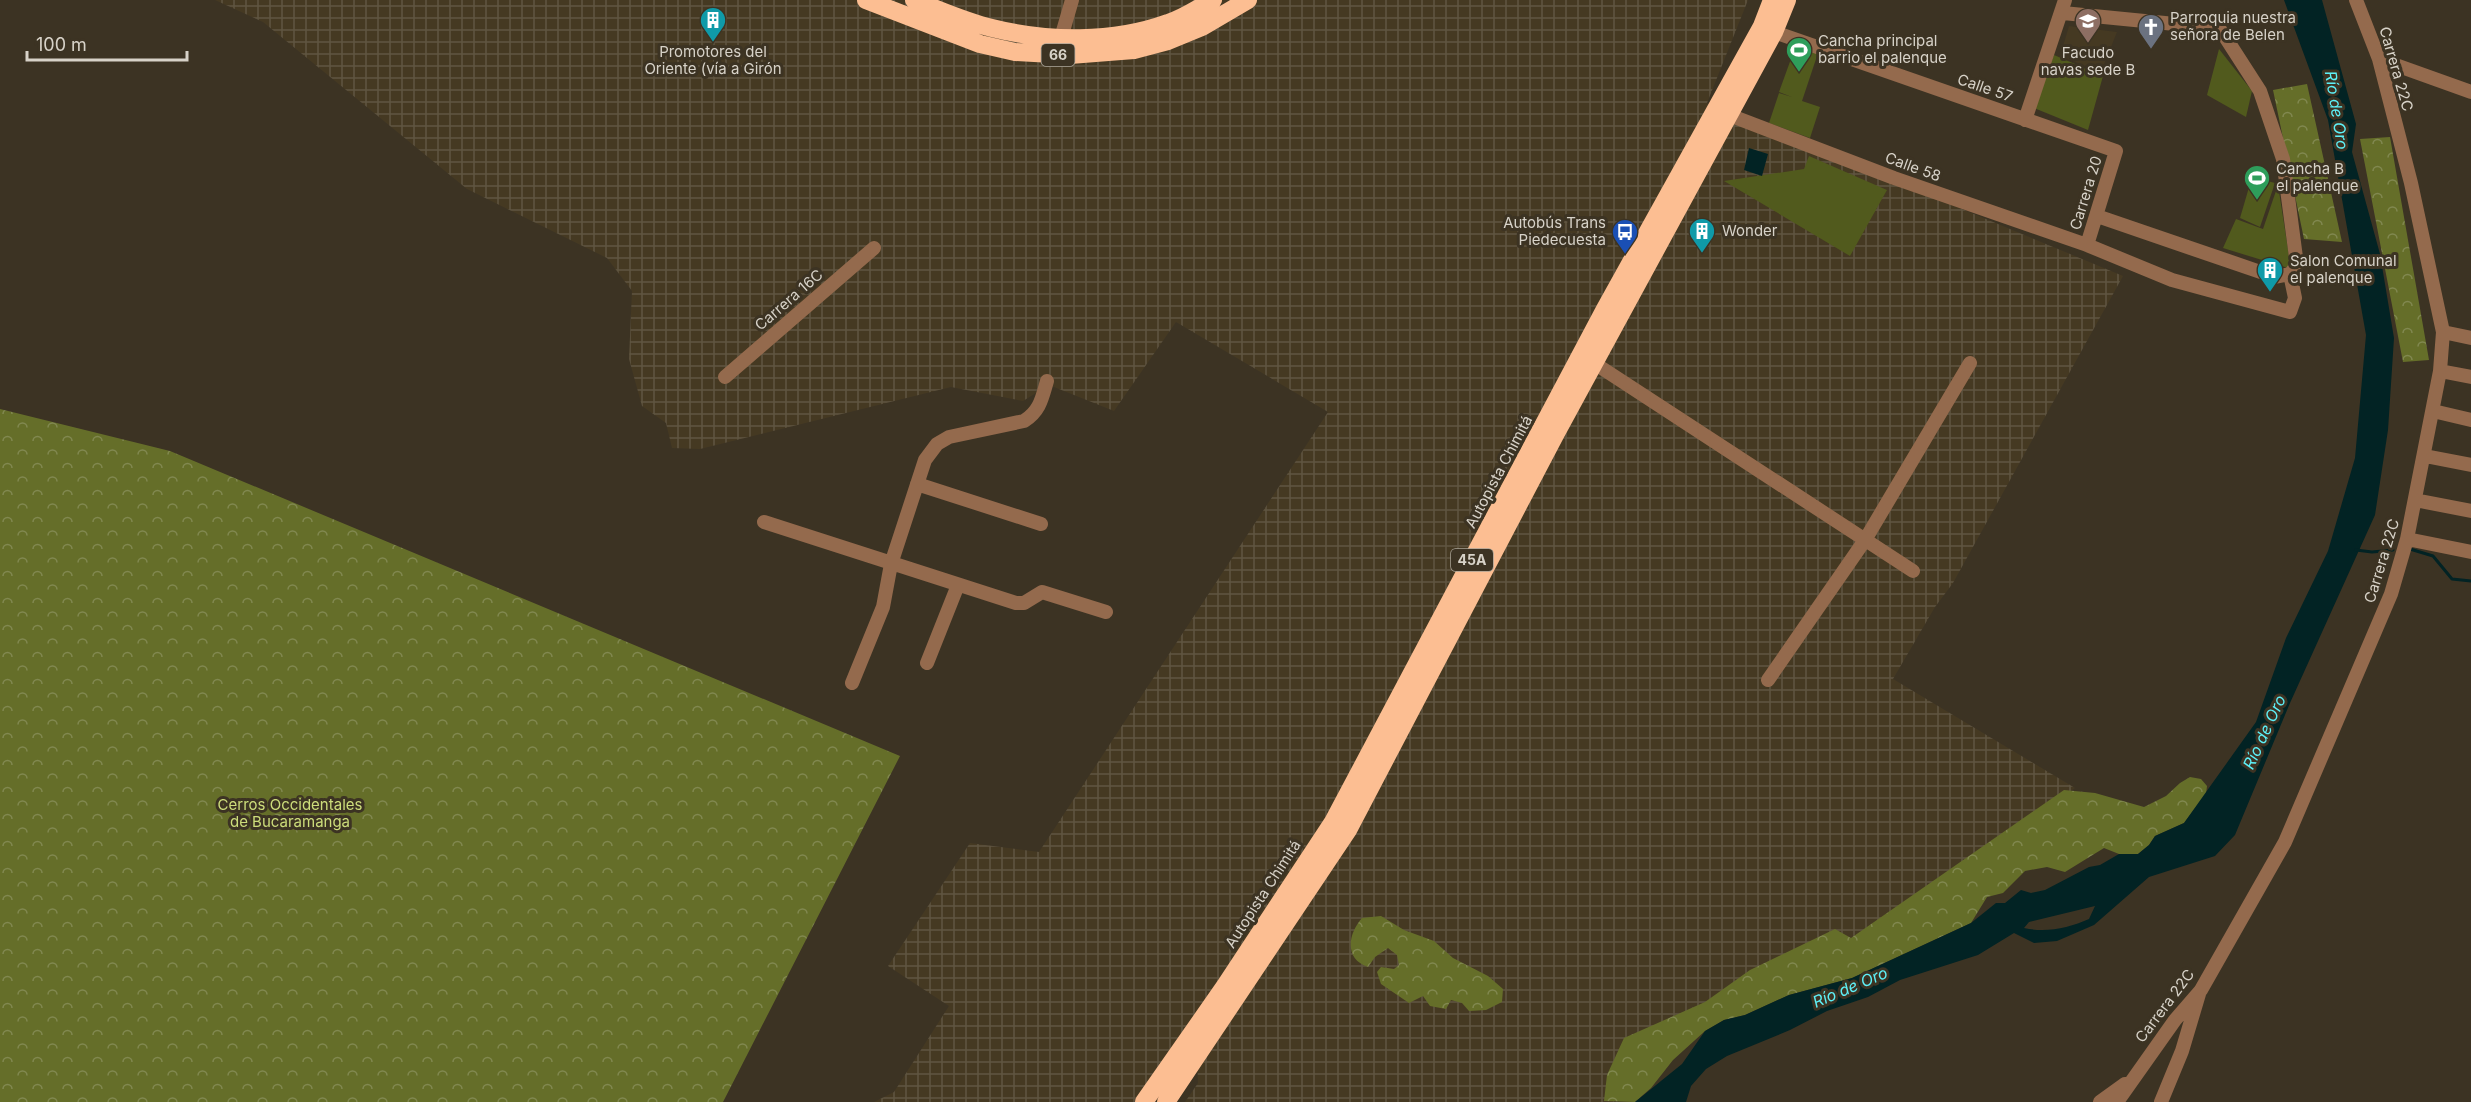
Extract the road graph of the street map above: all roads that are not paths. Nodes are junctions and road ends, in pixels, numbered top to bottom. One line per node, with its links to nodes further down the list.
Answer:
1 (866, 0): 4 (highway, 66)
2 (1072, 0): 11 (street)
3 (1213, 0): 11 (highway, 66)
4 (1248, 0)
5 (1772, 0): 50 (highway, Autopista Chimitá / 45A)
6 (1787, 0): 10 (highway, 45A)
7 (2356, 0): 12 (street, Carrera 22C)
8 (925, 2): 11 (highway, 66)
9 (2064, 7): 15 (street); 20 (street)
10 (1774, 32): 14 (highway, 45A); 15 (street, Calle 57)
11 (1061, 38)
12 (2379, 59): 13 (street); 21 (street, Carrera 22C)
13 (2471, 92)
14 (1729, 115): 18 (street, Calle 58); 23 (highway, 45A)
15 (2025, 120): 16 (street, Calle 57)
16 (2116, 151): 17 (street, Carrera 20)
17 (2097, 216): 18 (street, Carrera 20); 20 (street)
18 (2087, 245): 20 (street, Calle 58)
19 (874, 248): 26 (street, Carrera 16C)
20 (2294, 269)
21 (2443, 332): 22 (street); 25 (street, Carrera 22C)
22 (2471, 338)
23 (1594, 363): 39 (street); 51 (highway, 45A)
24 (1970, 363): 39 (street)
25 (2440, 371): 27 (street); 29 (street, Carrera 22C)
26 (724, 377)
27 (2471, 377)
28 (1047, 381): 33 (street)
29 (2433, 411): 30 (street); 31 (street, Carrera 22C)
30 (2471, 420)
31 (2426, 456): 32 (street); 34 (street, Carrera 22C)
32 (2471, 465)
33 (917, 484): 37 (street); 41 (street)
34 (2415, 500): 35 (street); 38 (street, Carrera 22C)
35 (2471, 511)
36 (764, 522): 41 (street)
37 (1041, 524)
38 (2407, 539): 40 (street); 48 (street, Carrera 22C)
39 (1865, 540): 42 (street); 46 (street)
40 (2471, 552)
41 (891, 564): 43 (street); 47 (street)
42 (1913, 571)
43 (958, 585): 44 (street); 45 (street)
44 (1106, 612)
45 (927, 663)
46 (1768, 680)
47 (852, 682)
48 (2200, 990): 49 (street, Carrera 22C); 54 (street)
49 (2132, 1079): 52 (street, Carrera 22C); 53 (street, Carrera 22C)
50 (1144, 1102)
51 (1166, 1102)
52 (2100, 1102)
53 (2117, 1102)
54 (2161, 1102)

